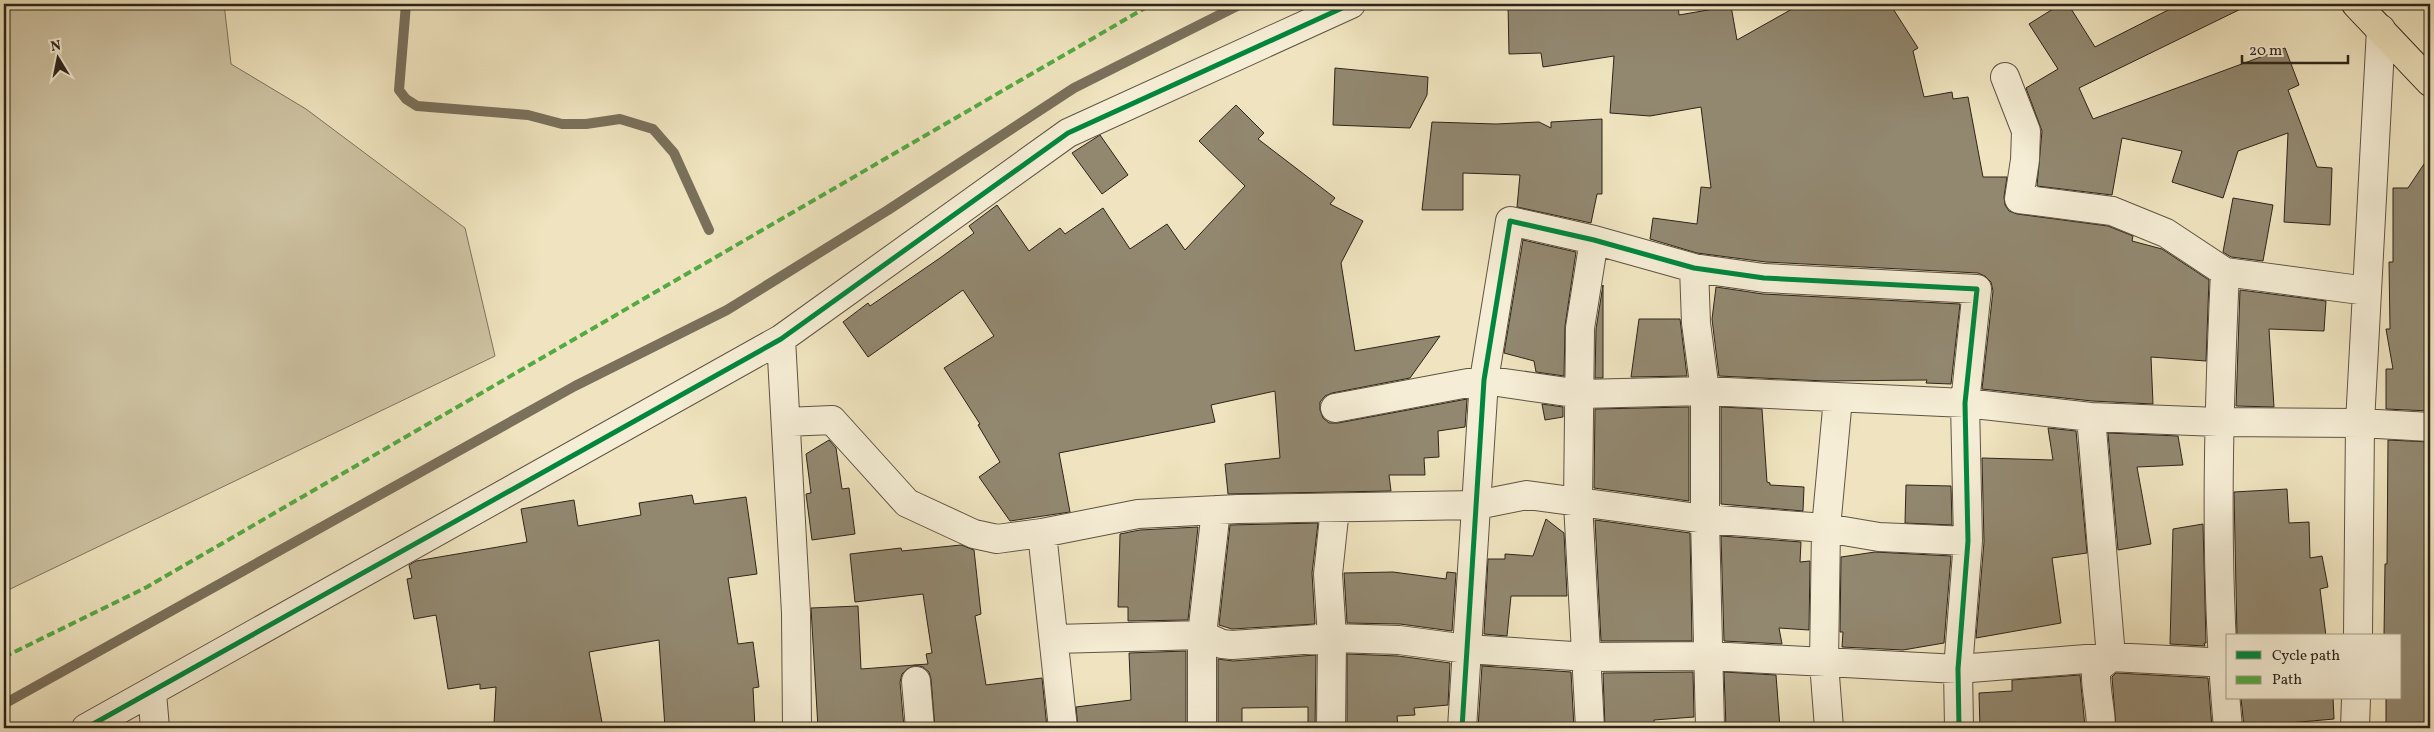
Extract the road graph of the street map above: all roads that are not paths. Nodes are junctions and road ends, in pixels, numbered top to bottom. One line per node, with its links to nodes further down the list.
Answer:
1 (1351, 4): 10 (street)
2 (2356, 4): 3 (main road)
3 (2381, 29): 5 (main road); 9 (street)
4 (2006, 77): 8 (street)
5 (2430, 82)
6 (1594, 240): 7 (street); 11 (street); 13 (street)
7 (1694, 268): 12 (street); 15 (street)
8 (2225, 272): 9 (street); 19 (street)
9 (2367, 291): 20 (street)
10 (781, 339): 18 (street); 43 (street)
11 (1484, 380): 13 (street); 16 (street); 23 (street)
12 (1705, 391): 13 (street); 14 (street); 26 (street)
13 (1581, 394): 22 (street)
14 (1838, 398): 15 (street); 27 (street)
15 (1965, 403): 17 (street); 29 (street)
16 (1335, 408)
17 (2090, 417): 19 (street); 36 (street)
18 (786, 422): 28 (street); 48 (street)
19 (2218, 422): 20 (street); 39 (street)
20 (2360, 423): 21 (street); 30 (street)
21 (2430, 427)
22 (1578, 503): 23 (street); 26 (street); 37 (street)
23 (1478, 505): 24 (street); 34 (street)
24 (1335, 508): 25 (street); 32 (street)
25 (1216, 510): 28 (street); 31 (street)
26 (1705, 519): 27 (street); 35 (street)
27 (1826, 528): 29 (street); 38 (street)
28 (1042, 533): 33 (street)
29 (1968, 541): 40 (street)
30 (2358, 634)
31 (1202, 635): 32 (street); 33 (street); 51 (street)
32 (1332, 638): 34 (street); 52 (street)
33 (1055, 639): 50 (street)
34 (1467, 649): 37 (street); 53 (street)
35 (1710, 656): 37 (street); 38 (street); 55 (street)
36 (2111, 656): 39 (street); 40 (street); 58 (street)
37 (1588, 657): 54 (street)
38 (1824, 663): 40 (street); 56 (street)
39 (2225, 663): 42 (street)
40 (1958, 669): 57 (street)
41 (916, 681): 49 (street)
42 (2226, 685)
43 (152, 692): 46 (street); 47 (street)
44 (2227, 700): 59 (street)
45 (2356, 700): 60 (street)
46 (86, 728)
47 (155, 728)
48 (796, 728)
49 (920, 728)
50 (1063, 728)
51 (1202, 728)
52 (1331, 728)
53 (1462, 728)
54 (1590, 728)
55 (1710, 728)
56 (1829, 728)
57 (1959, 728)
58 (2101, 728)
59 (2228, 728)
60 (2355, 728)

